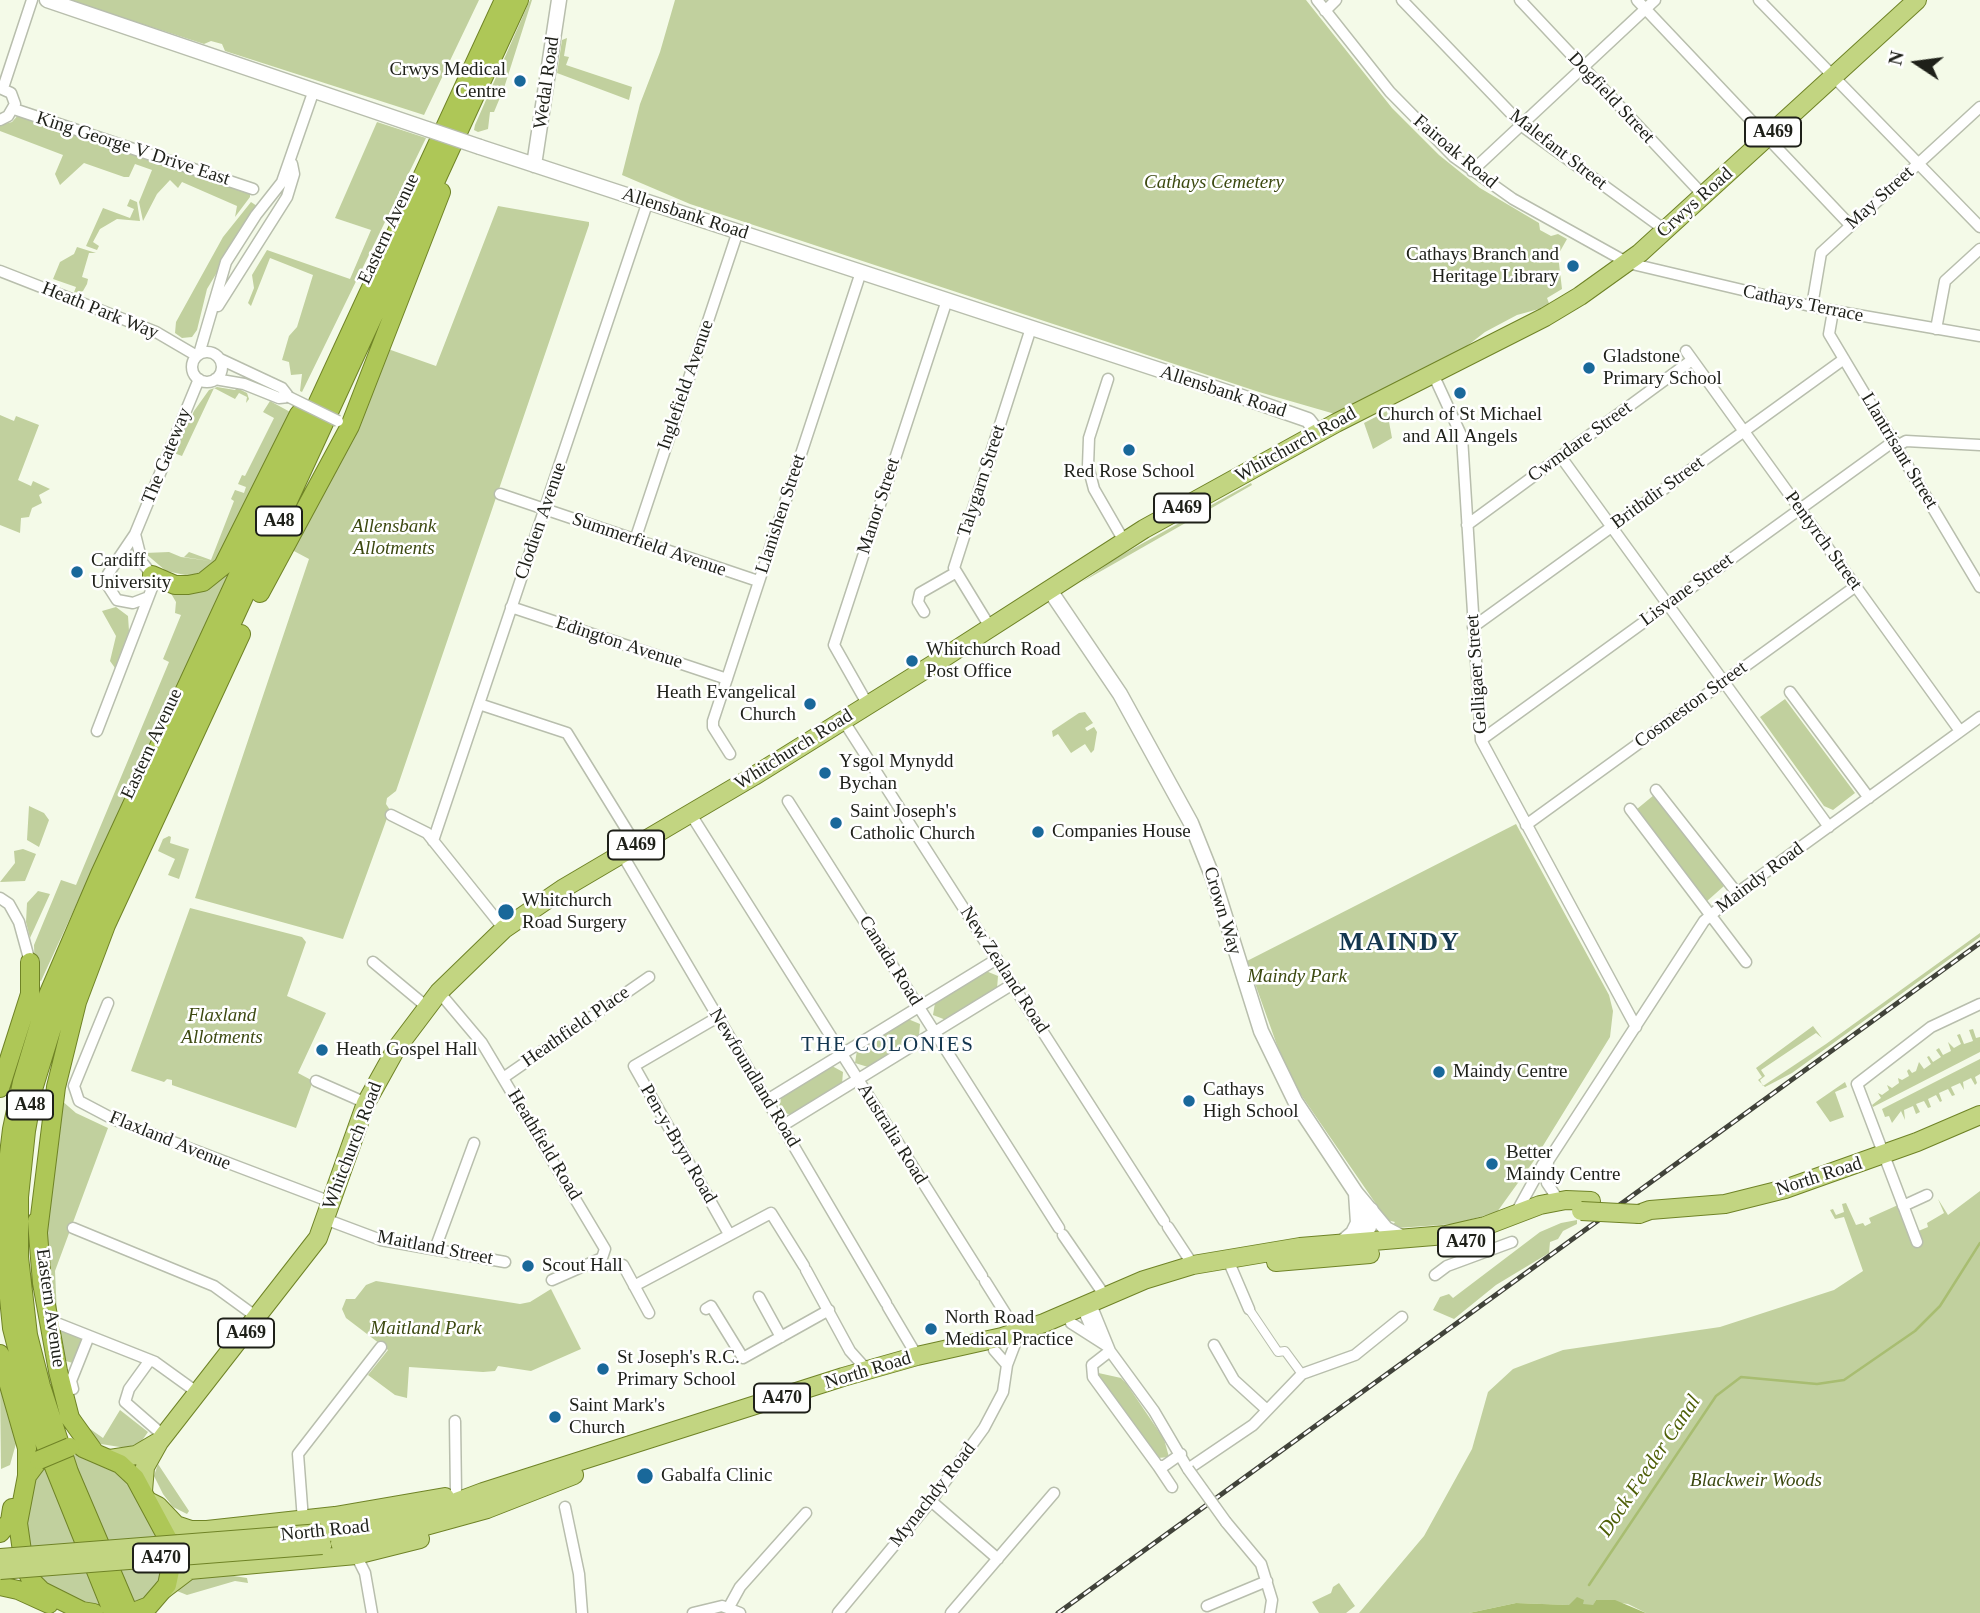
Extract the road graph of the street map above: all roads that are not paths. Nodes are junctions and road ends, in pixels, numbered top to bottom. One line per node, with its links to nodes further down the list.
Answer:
1 (32, 0): 19 (street)
2 (47, 0): 20 (street, Allensbank Road)
3 (504, 0): 41 (highway, Eastern Avenue / A48)
4 (519, 0): 18 (highway, Eastern Avenue / A48)
5 (559, 0): 28 (street, Wedal Road)
6 (1317, 0): 15 (street, Fairoak Road)
7 (1336, 0): 15 (street)
8 (1402, 0): 24 (street, Malefant Street)
9 (1520, 0): 16 (street, Dogfield Street)
10 (1637, 0): 14 (street)
11 (1655, 0): 14 (street)
12 (1760, 0): 17 (street)
13 (1917, 0): 17 (main road, Crwys Road / A469)
14 (1646, 9): 16 (street); 25 (street)
15 (1325, 11): 29 (street, Fairoak Road)
16 (1583, 68): 24 (street); 31 (street, Dogfield Street)
17 (1833, 77): 25 (main road, Crwys Road / A469); 27 (street)
18 (480, 82): 57 (highway); 111 (highway, Eastern Avenue / A48)
19 (2, 88): 22 (street)
20 (314, 90): 26 (street); 28 (street, Allensbank Road, bridge)
21 (1980, 107): 27 (street, May Street)
22 (14, 109): 23 (street); 30 (street, King George V Drive East)
23 (0, 120)
24 (1521, 125): 29 (street); 35 (street, Malefant Street)
25 (1768, 137): 31 (main road, Crwys Road / A469); 33 (street)
26 (292, 162): 44 (street); 44 (street)
27 (1918, 163): 33 (street, May Street); 34 (street)
28 (534, 165): 32 (street, Allensbank Road)
29 (1472, 171): 38 (street, Fairoak Road)
30 (253, 189)
31 (1703, 195): 35 (main road, Crwys Road / A469)
32 (648, 201): 36 (street, Allensbank Road); 64 (street, Clodien Avenue)
33 (1850, 225): 43 (street, May Street)
34 (1980, 227)
35 (1665, 230): 38 (main road, Crwys Road / A469)
36 (738, 231): 40 (street, Allensbank Road); 69 (street, Inglefield Avenue)
37 (1980, 248): 47 (street)
38 (1628, 263): 43 (street, Cathays Terrace); 52 (main road, Whitchurch Road / A469)
39 (0, 271): 49 (street, Heath Park Way)
40 (861, 272): 42 (street, Allensbank Road); 74 (street, Llanishen Street)
41 (375, 274): 72 (highway); 111 (highway, Eastern Avenue / A48)
42 (947, 300): 46 (street, Allensbank Road); 90 (street, Manor Street)
43 (1812, 306): 45 (street, Cathays Terrace)
44 (213, 310): 49 (street)
45 (1833, 311): 47 (street, Cathays Terrace); 51 (street, Llantrisant Street)
46 (1031, 328): 59 (street, Allensbank Road); 73 (street, Talygarn Street)
47 (1936, 329): 48 (street, Cathays Terrace)
48 (1980, 336)
49 (207, 355): 53 (street); 54 (street); 56 (street, Heath Park Way)
50 (1689, 355): 58 (street, Pentyrch Street); 62 (street, Cwmdare Street)
51 (1844, 359): 58 (street, Brithdir Street); 60 (street, Llantrisant Street)
52 (1433, 374): 59 (main road, Whitchurch Road / A469); 66 (street, Gelligaer Street)
53 (199, 379): 54 (street); 68 (street, The Gateway)
54 (215, 379): 56 (street)
55 (1108, 379): 70 (street)
56 (289, 397): 57 (street, bridge)
57 (344, 424): 148 (highway)
58 (1744, 431): 65 (street, Pentyrch Street); 67 (street, Brithdir Street)
59 (1318, 433): 70 (main road, Whitchurch Road / A469)
60 (1895, 444): 61 (street); 65 (street, Lisvane Street); 77 (street, Llantrisant Street)
61 (1980, 445)
62 (1561, 457): 66 (street, Cwmdare Street); 67 (street)
63 (500, 494): 64 (street, Summerfield Avenue)
64 (545, 509): 69 (street, Summerfield Avenue); 81 (street, Clodien Avenue)
65 (1800, 509): 76 (street, Pentyrch Street); 80 (street, Lisvane Street)
66 (1467, 525): 84 (street, Gelligaer Street)
67 (1612, 527): 80 (street); 84 (street, Brithdir Street)
68 (135, 534): 71 (street, The Gateway); 72 (street)
69 (635, 540): 74 (street, Summerfield Avenue)
70 (1124, 541): 75 (main road, Whitchurch Road / A469)
71 (118, 562): 72 (street); 79 (street, The Gateway)
72 (147, 568): 78 (street)
73 (955, 573): 82 (street); 83 (street)
74 (758, 581): 86 (street, Llanishen Street)
75 (1054, 586): 83 (main road, Whitchurch Road / A469); 139 (street, Crown Way)
76 (1856, 586): 87 (street, Cosmeston Street); 94 (street, Pentyrch Street)
77 (1980, 587)
78 (146, 598): 79 (street); 85 (street)
79 (126, 603): 85 (street, The Gateway)
80 (1668, 604): 87 (street); 95 (street, Lisvane Street)
81 (511, 607): 86 (street, Edington Avenue); 89 (street, Clodien Avenue)
82 (924, 612)
83 (989, 627): 90 (main road, Whitchurch Road / A469)
84 (1473, 627): 95 (street, Gelligaer Street)
85 (134, 635): 93 (street)
86 (727, 679): 96 (street, Llanishen Street)
87 (1723, 682): 103 (street, Cosmeston Street); 104 (street)
88 (1790, 692): 98 (street)
89 (479, 705): 105 (street, Clodien Avenue); 106 (street, Newfoundland Road)
90 (869, 705): 92 (main road, Whitchurch Road / A469)
91 (1980, 717): 94 (street, Maindy Road)
92 (843, 720): 101 (main road, Whitchurch Road / A469); 112 (street, New Zealand Road)
93 (97, 731)
94 (1960, 731): 98 (street, Maindy Road)
95 (1481, 740): 103 (street, Gelligaer Street)
96 (730, 754)
97 (1656, 790): 107 (street)
98 (1869, 798): 104 (street, Maindy Road)
99 (788, 801): 122 (street, Canada Road)
100 (1630, 809): 109 (street)
101 (690, 813): 106 (main road, Whitchurch Road / A469); 126 (street, Australia Road)
102 (391, 815): 105 (street)
103 (1526, 825): 124 (street, Gelligaer Street)
104 (1829, 827): 107 (street, Maindy Road)
105 (433, 841): 110 (street)
106 (629, 849): 110 (main road, Whitchurch Road / A469); 123 (street, Newfoundland Road)
107 (1737, 893): 109 (street, Maindy Road)
108 (0, 898): 113 (street)
109 (1710, 915): 115 (street); 124 (street, Maindy Road)
110 (504, 929): 118 (main road, Whitchurch Road / A469)
111 (71, 957): 135 (highway); 148 (highway); 225 (highway, Eastern Avenue / A48); 226 (highway, Eastern Avenue / A48)
112 (997, 959): 117 (street, New Zealand Road); 122 (street)
113 (30, 962): 130 (highway)
114 (373, 962): 121 (street)
115 (1746, 962)
116 (649, 977): 127 (street, Heathfield Place)
117 (1013, 984): 125 (street); 159 (street, New Zealand Road)
118 (439, 992): 121 (main road, Whitchurch Road / A469); 127 (street, Heathfield Road)
119 (108, 1003): 144 (street, Flaxland Avenue)
120 (1980, 1004): 137 (street)
121 (427, 1007): 132 (main road, Whitchurch Road / A469)
122 (918, 1007): 125 (street, Canada Road); 126 (street)
123 (718, 1017): 131 (street, Newfoundland Road); 149 (street, Pen-y-Bryn Road)
124 (1636, 1027): 138 (street, Maindy Road)
125 (934, 1032): 128 (street); 166 (street, Canada Road)
126 (842, 1054): 128 (street, Australia Road); 131 (street)
127 (503, 1078): 162 (street, Heathfield Road)
128 (858, 1079): 134 (street); 176 (street, Australia Road)
129 (316, 1082): 132 (street)
130 (0, 1088)
131 (767, 1100): 134 (street, Newfoundland Road)
132 (366, 1103): 144 (main road, Whitchurch Road / A469)
133 (1980, 1115): 137 (main road, North Road / A470)
134 (782, 1126): 183 (street, Newfoundland Road)
135 (0, 1130)
136 (474, 1143): 155 (street)
137 (1883, 1155): 142 (main road, North Road / A470); 143 (street)
138 (1548, 1161): 141 (street); 146 (street, Maindy Road)
139 (1356, 1193): 145 (street, Crown Way); 156 (street)
140 (1927, 1195): 143 (street)
141 (1559, 1201): 142 (main road, North Road / A470); 146 (main road, North Road / A470)
142 (1586, 1206): 154 (main road, North Road / A470)
143 (1903, 1206): 152 (street)
144 (328, 1210): 155 (street, Maitland Street); 171 (main road, Whitchurch Road / A469)
145 (1371, 1210): 150 (street, Crown Way); 153 (street)
146 (1516, 1213): 150 (main road, North Road / A470)
147 (73, 1228): 171 (street)
148 (37, 1232): 195 (highway)
149 (729, 1234): 163 (street); 168 (street)
150 (1408, 1240): 153 (main road, North Road / A470)
151 (1512, 1242): 154 (street)
152 (1917, 1242)
153 (1361, 1244): 156 (main road, North Road / A470)
154 (1480, 1246): 156 (main road, North Road / A470); 161 (street)
155 (435, 1249): 157 (street, Maitland Street)
156 (1344, 1250): 159 (main road, North Road / A470); 160 (main road, North Road / A470)
157 (505, 1262)
158 (623, 1265): 163 (street)
159 (1193, 1265): 166 (main road, North Road / A470)
160 (1231, 1267): 166 (main road, North Road / A470); 167 (street)
161 (1435, 1275)
162 (552, 1280)
163 (634, 1286): 169 (street)
164 (759, 1297): 174 (street)
165 (706, 1309): 174 (street)
166 (1088, 1309): 175 (street); 175 (street); 176 (main road, North Road / A470); 179 (street)
167 (1249, 1309): 187 (street)
168 (829, 1310): 174 (street); 181 (street)
169 (649, 1313)
170 (1402, 1317): 191 (street)
171 (258, 1318): 190 (main road, Whitchurch Road / A469)
172 (59, 1324): 173 (street)
173 (89, 1336): 184 (street); 189 (street)
174 (781, 1337)
175 (1095, 1337): 179 (street)
176 (1016, 1338): 180 (main road, North Road / A470); 183 (main road, North Road / A470); 185 (street, Mynachdy Road)
177 (1214, 1345): 191 (street)
178 (381, 1347): 209 (street)
179 (1108, 1349): 196 (street); 198 (street)
180 (994, 1350): 185 (street); 205 (main road, North Road / A470)
181 (850, 1351): 186 (street); 188 (street)
182 (0, 1354): 193 (highway)
183 (917, 1356): 186 (main road, North Road / A470)
184 (150, 1360): 190 (street); 194 (street)
185 (1007, 1366): 206 (street, Mynachdy Road)
186 (867, 1370): 188 (main road, North Road / A470)
187 (1299, 1370)
188 (843, 1377): 205 (main road, North Road / A470)
189 (72, 1385)
190 (198, 1394): 194 (main road, Whitchurch Road / A469)
191 (1267, 1410): 199 (street)
192 (455, 1421): 203 (street)
193 (23, 1439): 200 (highway); 212 (highway)
194 (161, 1439): 197 (main road, Whitchurch Road / A469); 204 (main road, Whitchurch Road / A469)
195 (93, 1450): 197 (highway); 200 (highway, bridge)
196 (1181, 1454): 198 (street); 199 (street)
197 (110, 1459): 204 (highway)
198 (1157, 1466): 201 (street)
199 (1188, 1469): 218 (street, bridge)
200 (27, 1476): 211 (highway)
201 (1172, 1487)
202 (1054, 1493): 215 (street)
203 (456, 1494): 205 (main road); 209 (main road)
204 (147, 1497): 209 (main road); 221 (highway)
205 (485, 1501): 210 (main road, North Road / A470); 216 (main road)
206 (931, 1501): 215 (street); 231 (street, Mynachdy Road)
207 (565, 1507): 228 (street)
208 (806, 1513): 222 (street)
209 (303, 1520)
210 (428, 1520): 214 (main road, North Road / A470, bridge); 217 (main road, North Road / A470, bridge)
211 (18, 1523): 213 (highway); 220 (highway)
212 (0, 1533)
213 (0, 1542)
214 (0, 1558)
215 (998, 1559): 232 (street)
216 (359, 1562): 221 (main road); 227 (street)
217 (0, 1570)
218 (1267, 1581): 223 (street); 233 (street)
219 (0, 1584): 220 (highway); 224 (highway)
220 (42, 1591): 224 (highway)
221 (159, 1599): 226 (highway)
222 (729, 1606): 229 (street); 230 (street)
223 (1207, 1606)
224 (82, 1612)
225 (113, 1613)
226 (132, 1613)
227 (372, 1613)
228 (582, 1613)
229 (693, 1613)
230 (740, 1613)
231 (838, 1613)
232 (951, 1613)
233 (1270, 1613)

